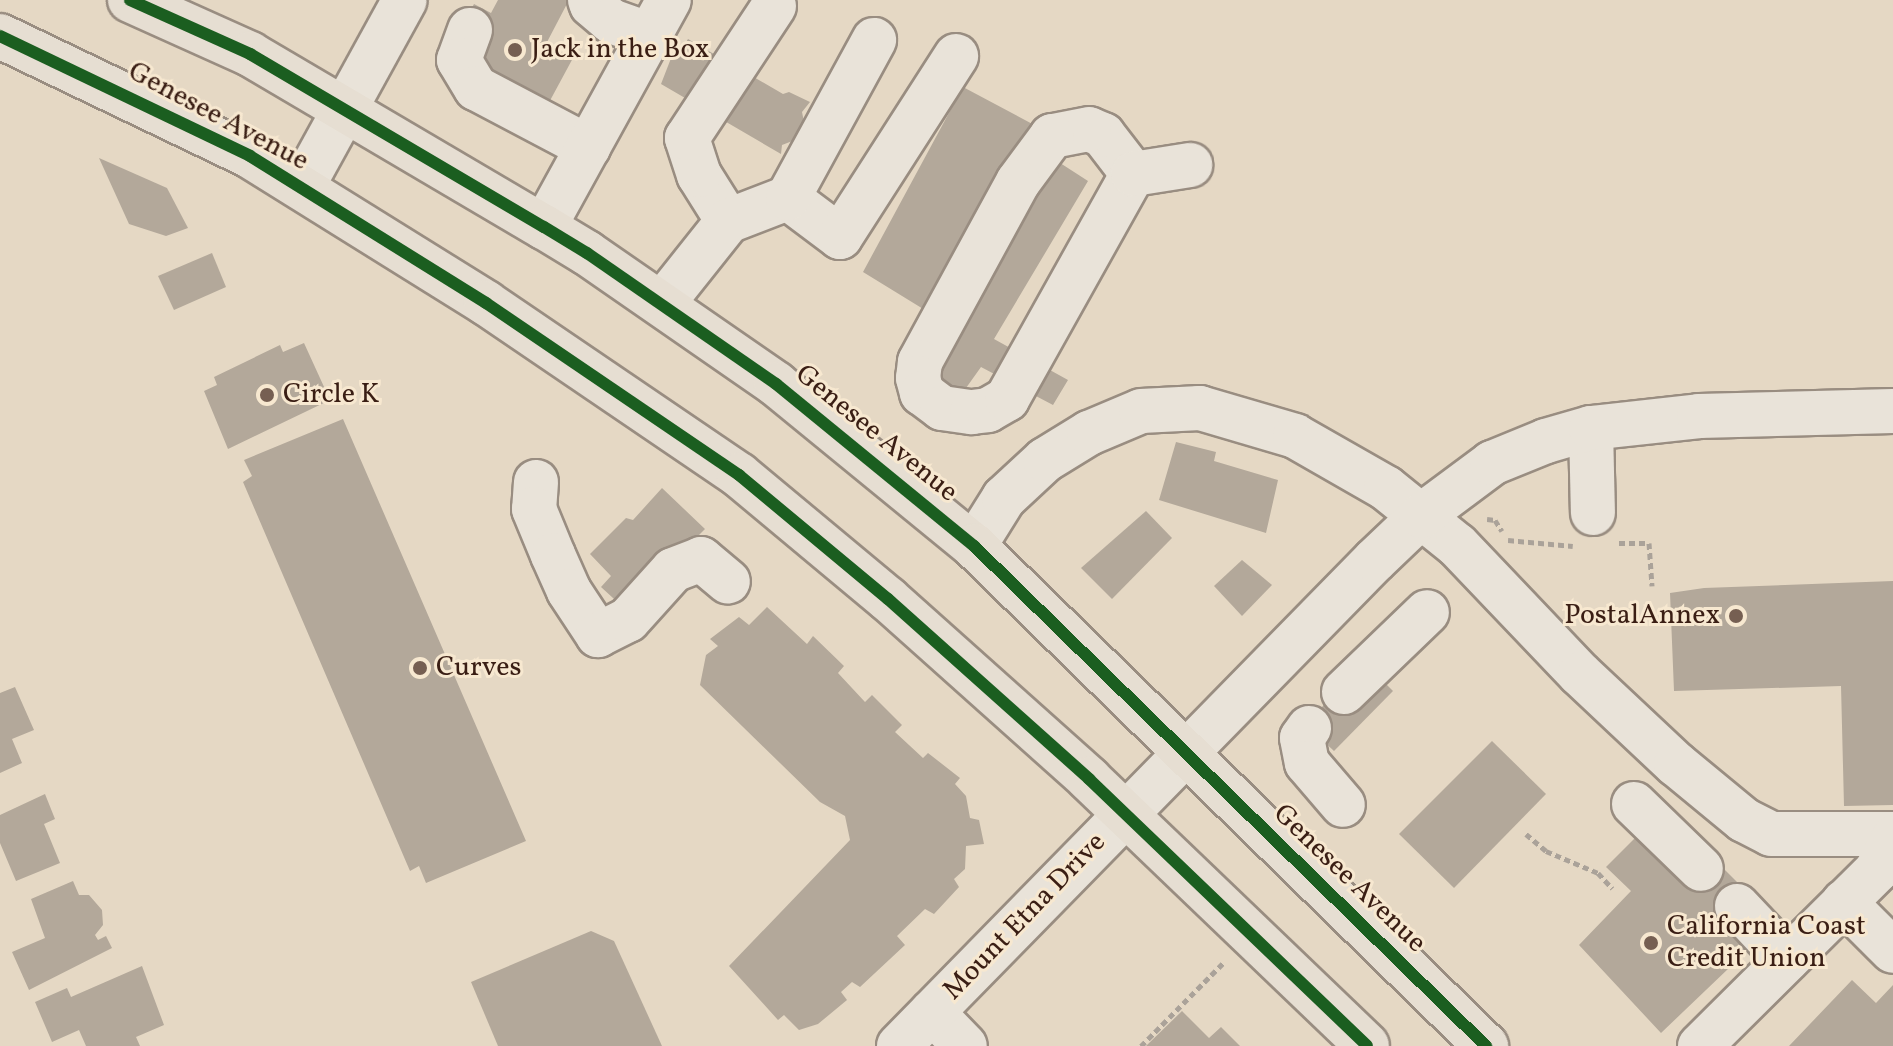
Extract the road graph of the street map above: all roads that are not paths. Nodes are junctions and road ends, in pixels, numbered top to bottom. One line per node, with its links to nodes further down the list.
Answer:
1 (130, 0): 10 (main road, Genesee Avenue)
2 (405, 0): 10 (street)
3 (590, 0): 6 (street)
4 (774, 6): 16 (street)
5 (480, 13): 11 (street)
6 (659, 17): 11 (street)
7 (0, 36): 14 (main road, Genesee Avenue)
8 (874, 40): 15 (street)
9 (956, 56): 15 (street)
10 (346, 110): 14 (street); 17 (main road, Genesee Avenue)
11 (588, 147): 17 (street)
12 (1190, 165): 13 (street)
13 (1133, 174): 13 (street)
14 (302, 187): 32 (main road, Genesee Avenue)
15 (788, 198): 16 (street)
16 (728, 221): 18 (street)
17 (544, 227): 18 (main road, Genesee Avenue)
18 (662, 304): 24 (main road, Genesee Avenue)
19 (1893, 411): 20 (street, Mount Etna Drive)
20 (1591, 428): 22 (street); 23 (street, Mount Etna Drive)
21 (536, 482): 25 (street)
22 (1593, 513)
23 (1421, 516): 24 (street); 29 (street, Mount Etna Drive); 33 (street)
24 (974, 546): 29 (main road, Genesee Avenue)
25 (728, 582)
26 (1427, 612): 27 (street)
27 (1344, 692)
28 (1309, 728): 31 (street)
29 (1184, 755): 32 (street, Mount Etna Drive); 43 (main road, Genesee Avenue)
30 (1634, 804): 34 (street)
31 (1343, 805)
32 (1126, 814): 39 (street, Mount Etna Drive); 42 (main road, Genesee Avenue)
33 (1893, 836): 35 (street)
34 (1701, 869)
35 (1844, 902): 37 (street); 38 (street)
36 (1737, 906): 38 (street)
37 (1893, 951)
38 (1787, 959): 44 (street)
39 (932, 1012): 40 (street, Mount Etna Drive); 41 (street)
40 (899, 1046)
41 (965, 1046)
42 (1367, 1046)
43 (1486, 1046)
44 (1700, 1046)

